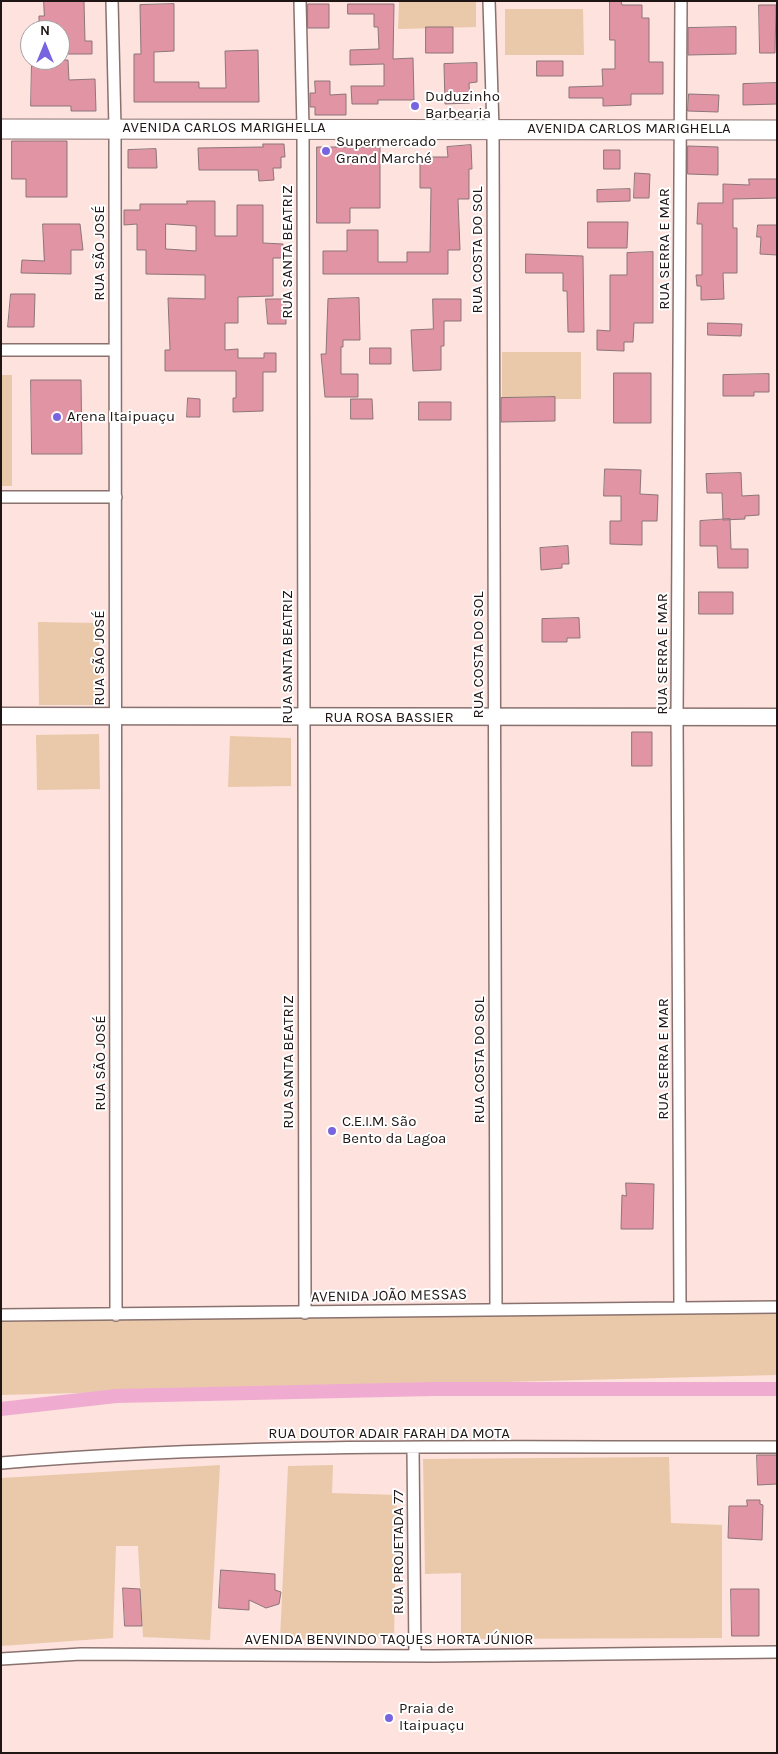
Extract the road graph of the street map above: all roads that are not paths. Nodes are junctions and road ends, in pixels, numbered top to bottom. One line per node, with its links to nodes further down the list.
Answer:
1 (112, 1): 5 (street, RUA SÃO JOSÉ)
2 (300, 1): 6 (street, RUA SANTA BEATRIZ)
3 (489, 1): 9 (street, RUA COSTA DO SOL)
4 (681, 1): 7 (street, RUA SERRA E MAR)
5 (116, 128): 6 (main road, AVENIDA CARLOS MARIGHELLA); 8 (main road, AVENIDA CARLOS MARIGHELLA); 12 (street, RUA SÃO JOSÉ)
6 (303, 128): 9 (main road, AVENIDA CARLOS MARIGHELLA); 18 (street, RUA SANTA BEATRIZ)
7 (681, 128): 9 (main road, AVENIDA CARLOS MARIGHELLA); 10 (main road, AVENIDA CARLOS MARIGHELLA); 20 (street, RUA SERRA E MAR)
8 (1, 129)
9 (493, 129): 19 (street, RUA COSTA DO SOL)
10 (777, 130)
11 (1, 350): 12 (street)
12 (116, 350): 14 (street, RUA SÃO JOSÉ)
13 (1, 497): 14 (street)
14 (116, 497): 16 (street, RUA SÃO JOSÉ)
15 (1, 716): 16 (street, RUA ROSA BASSIER)
16 (115, 717): 18 (street, RUA ROSA BASSIER); 26 (street, RUA SÃO JOSÉ)
17 (777, 717): 20 (street, RUA ROSA BASSIER)
18 (303, 718): 19 (street, RUA ROSA BASSIER); 24 (street, RUA SANTA BEATRIZ)
19 (494, 718): 20 (street, RUA ROSA BASSIER); 23 (street, RUA COSTA DO SOL)
20 (677, 718): 21 (street, RUA SERRA E MAR)
21 (680, 1306): 22 (street, AVENIDA JOÃO MESSAS); 23 (street, AVENIDA JOÃO MESSAS)
22 (777, 1307)
23 (496, 1309): 24 (street, AVENIDA JOÃO MESSAS)
24 (305, 1313): 26 (street, AVENIDA JOÃO MESSAS)
25 (1, 1315): 26 (street, AVENIDA JOÃO MESSAS)
26 (116, 1315)
27 (777, 1447): 28 (street, RUA DOUTOR ADAIR FARAH DA MOTA)
28 (413, 1448): 29 (street, RUA DOUTOR ADAIR FARAH DA MOTA); 31 (street, RUA PROJETADA 77)
29 (1, 1463)
30 (777, 1652): 31 (street, AVENIDA BENVINDO TAQUES HORTA JÚNIOR)
31 (415, 1656): 32 (street, AVENIDA BENVINDO TAQUES HORTA JÚNIOR)
32 (1, 1659)

